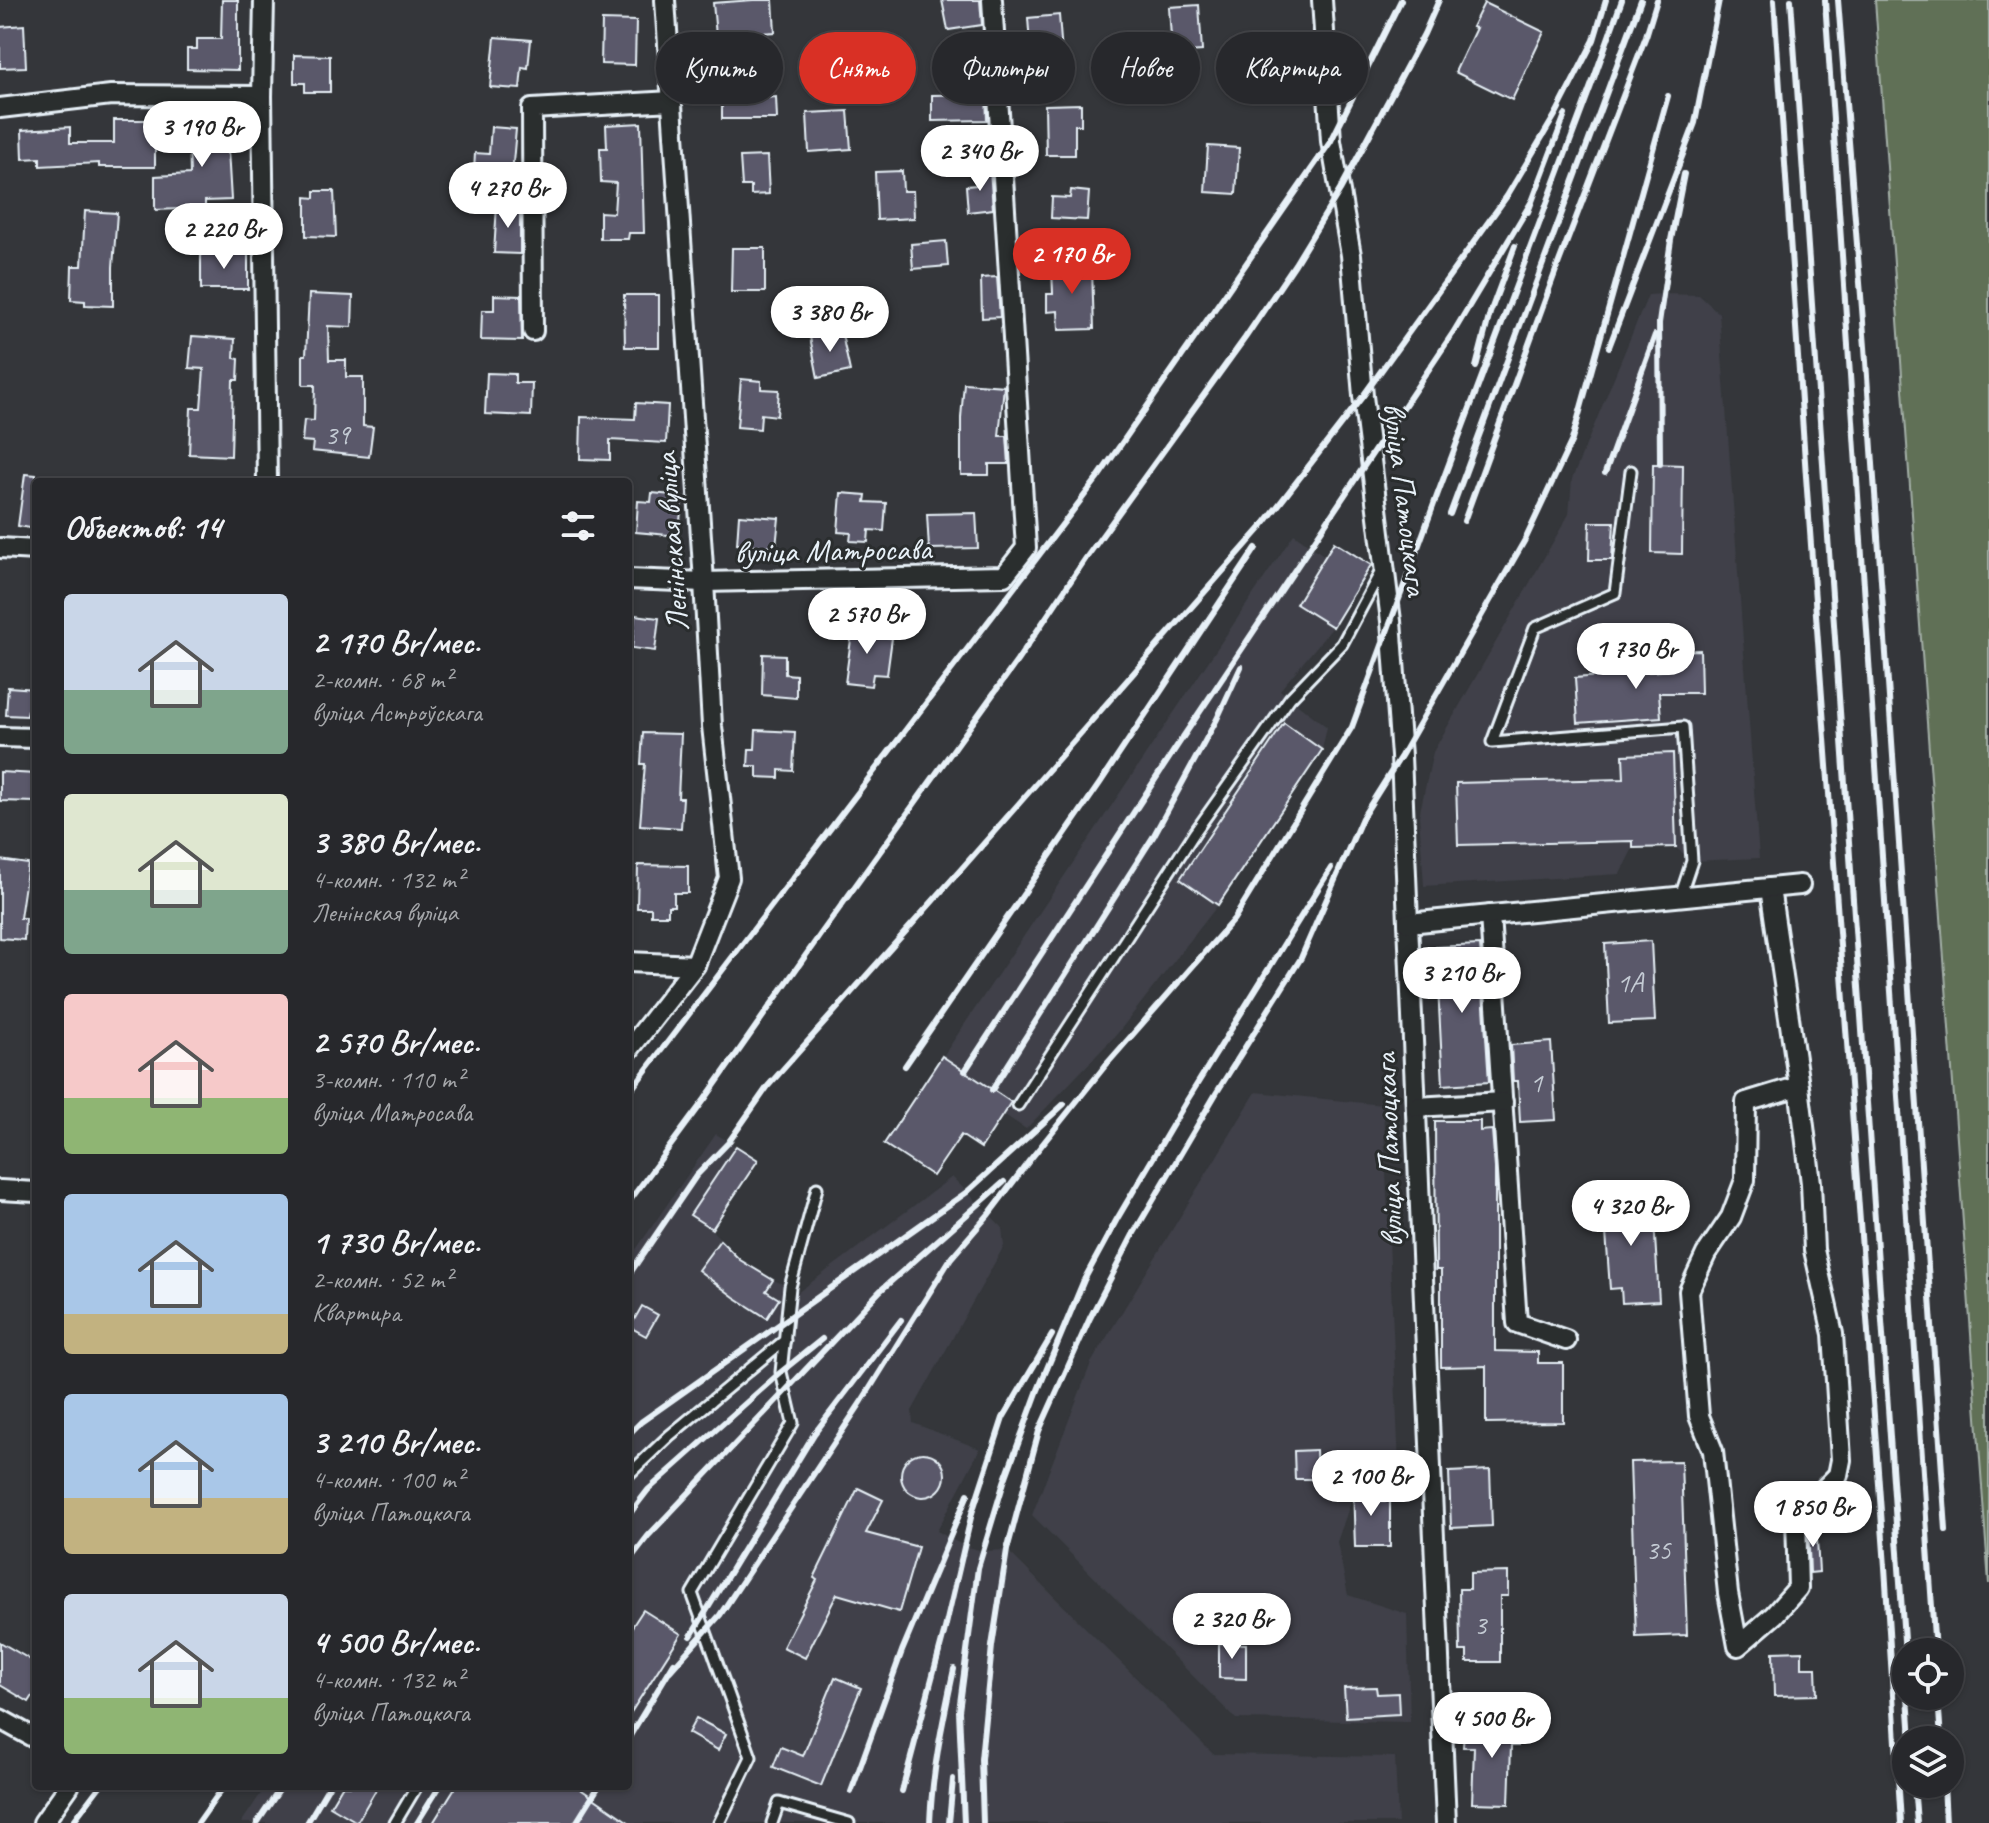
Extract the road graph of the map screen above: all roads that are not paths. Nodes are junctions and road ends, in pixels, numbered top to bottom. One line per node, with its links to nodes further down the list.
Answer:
1 (264, 0): 6 (street)
2 (665, 0): 5 (street, Ленінская вуліца)
3 (992, 0): 17 (street, вуліца Матросава)
4 (1322, 0): 15 (street, вуліца Патоцкага)
5 (667, 32)
6 (262, 96): 9 (street); 12 (street)
7 (656, 102): 10 (street)
8 (672, 104): 17 (street, Ленінская вуліца)
9 (0, 108)
10 (533, 331)
11 (1631, 471): 22 (lane)
12 (267, 478)
13 (0, 548): 14 (street)
14 (32, 550)
15 (1385, 564): 24 (street, вуліца Патоцкага); 30 (lane)
16 (632, 579): 17 (street, вуліца Матросава)
17 (704, 582): 26 (street, Ленінская вуліца)
18 (0, 737): 19 (street)
19 (32, 738)
20 (1800, 885): 21 (street)
21 (1770, 888): 22 (street); 28 (street)
22 (1680, 897): 23 (street)
23 (1490, 915): 24 (street); 29 (street)
24 (1408, 923): 31 (street, вуліца Патоцкага)
25 (632, 962): 26 (street)
26 (695, 965): 27 (street, Ленінская вуліца)
27 (632, 1046)
28 (1799, 1086): 28 (street)
29 (1503, 1102): 31 (street); 36 (street)
30 (1018, 1105)
31 (1416, 1107): 47 (street, вуліца Патоцкага)
32 (817, 1188): 35 (lane)
33 (0, 1190): 34 (street)
34 (32, 1192)
35 (785, 1340): 37 (lane); 44 (lane)
36 (1566, 1340)
37 (632, 1471)
38 (0, 1719): 39 (street)
39 (32, 1737)
40 (66, 1790): 42 (street)
41 (415, 1790): 43 (lane)
42 (43, 1823)
43 (395, 1823)
44 (719, 1823)
45 (772, 1823): 46 (lane)
46 (849, 1823)
47 (1446, 1823)

